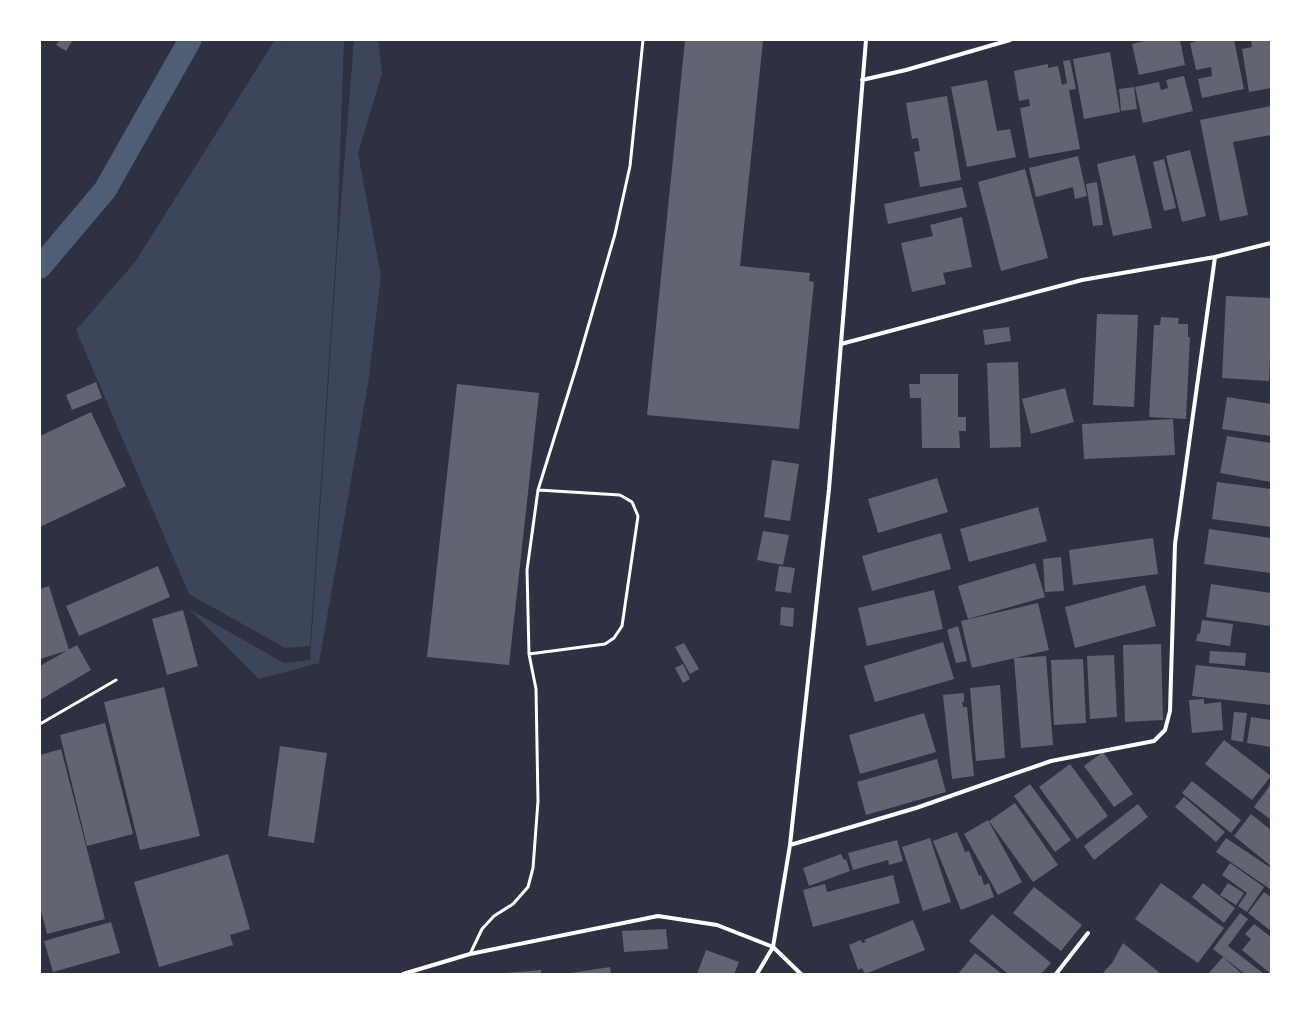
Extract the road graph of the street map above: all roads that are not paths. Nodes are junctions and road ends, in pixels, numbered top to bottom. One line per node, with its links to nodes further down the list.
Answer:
1 (644, 40): 8 (lane)
2 (866, 40): 4 (street)
3 (1010, 40): 4 (street)
4 (862, 80): 7 (street)
5 (1271, 243): 6 (street)
6 (1215, 257): 7 (street); 12 (street)
7 (841, 344): 12 (street)
8 (538, 490): 9 (lane); 9 (lane)
9 (529, 654): 15 (lane)
10 (116, 680): 11 (lane)
11 (40, 724)
12 (790, 845): 14 (street)
13 (1088, 933): 19 (street)
14 (773, 947): 15 (street); 17 (street); 18 (street)
15 (470, 954): 16 (street)
16 (403, 974)
17 (757, 974)
18 (801, 974)
19 (1056, 974)

